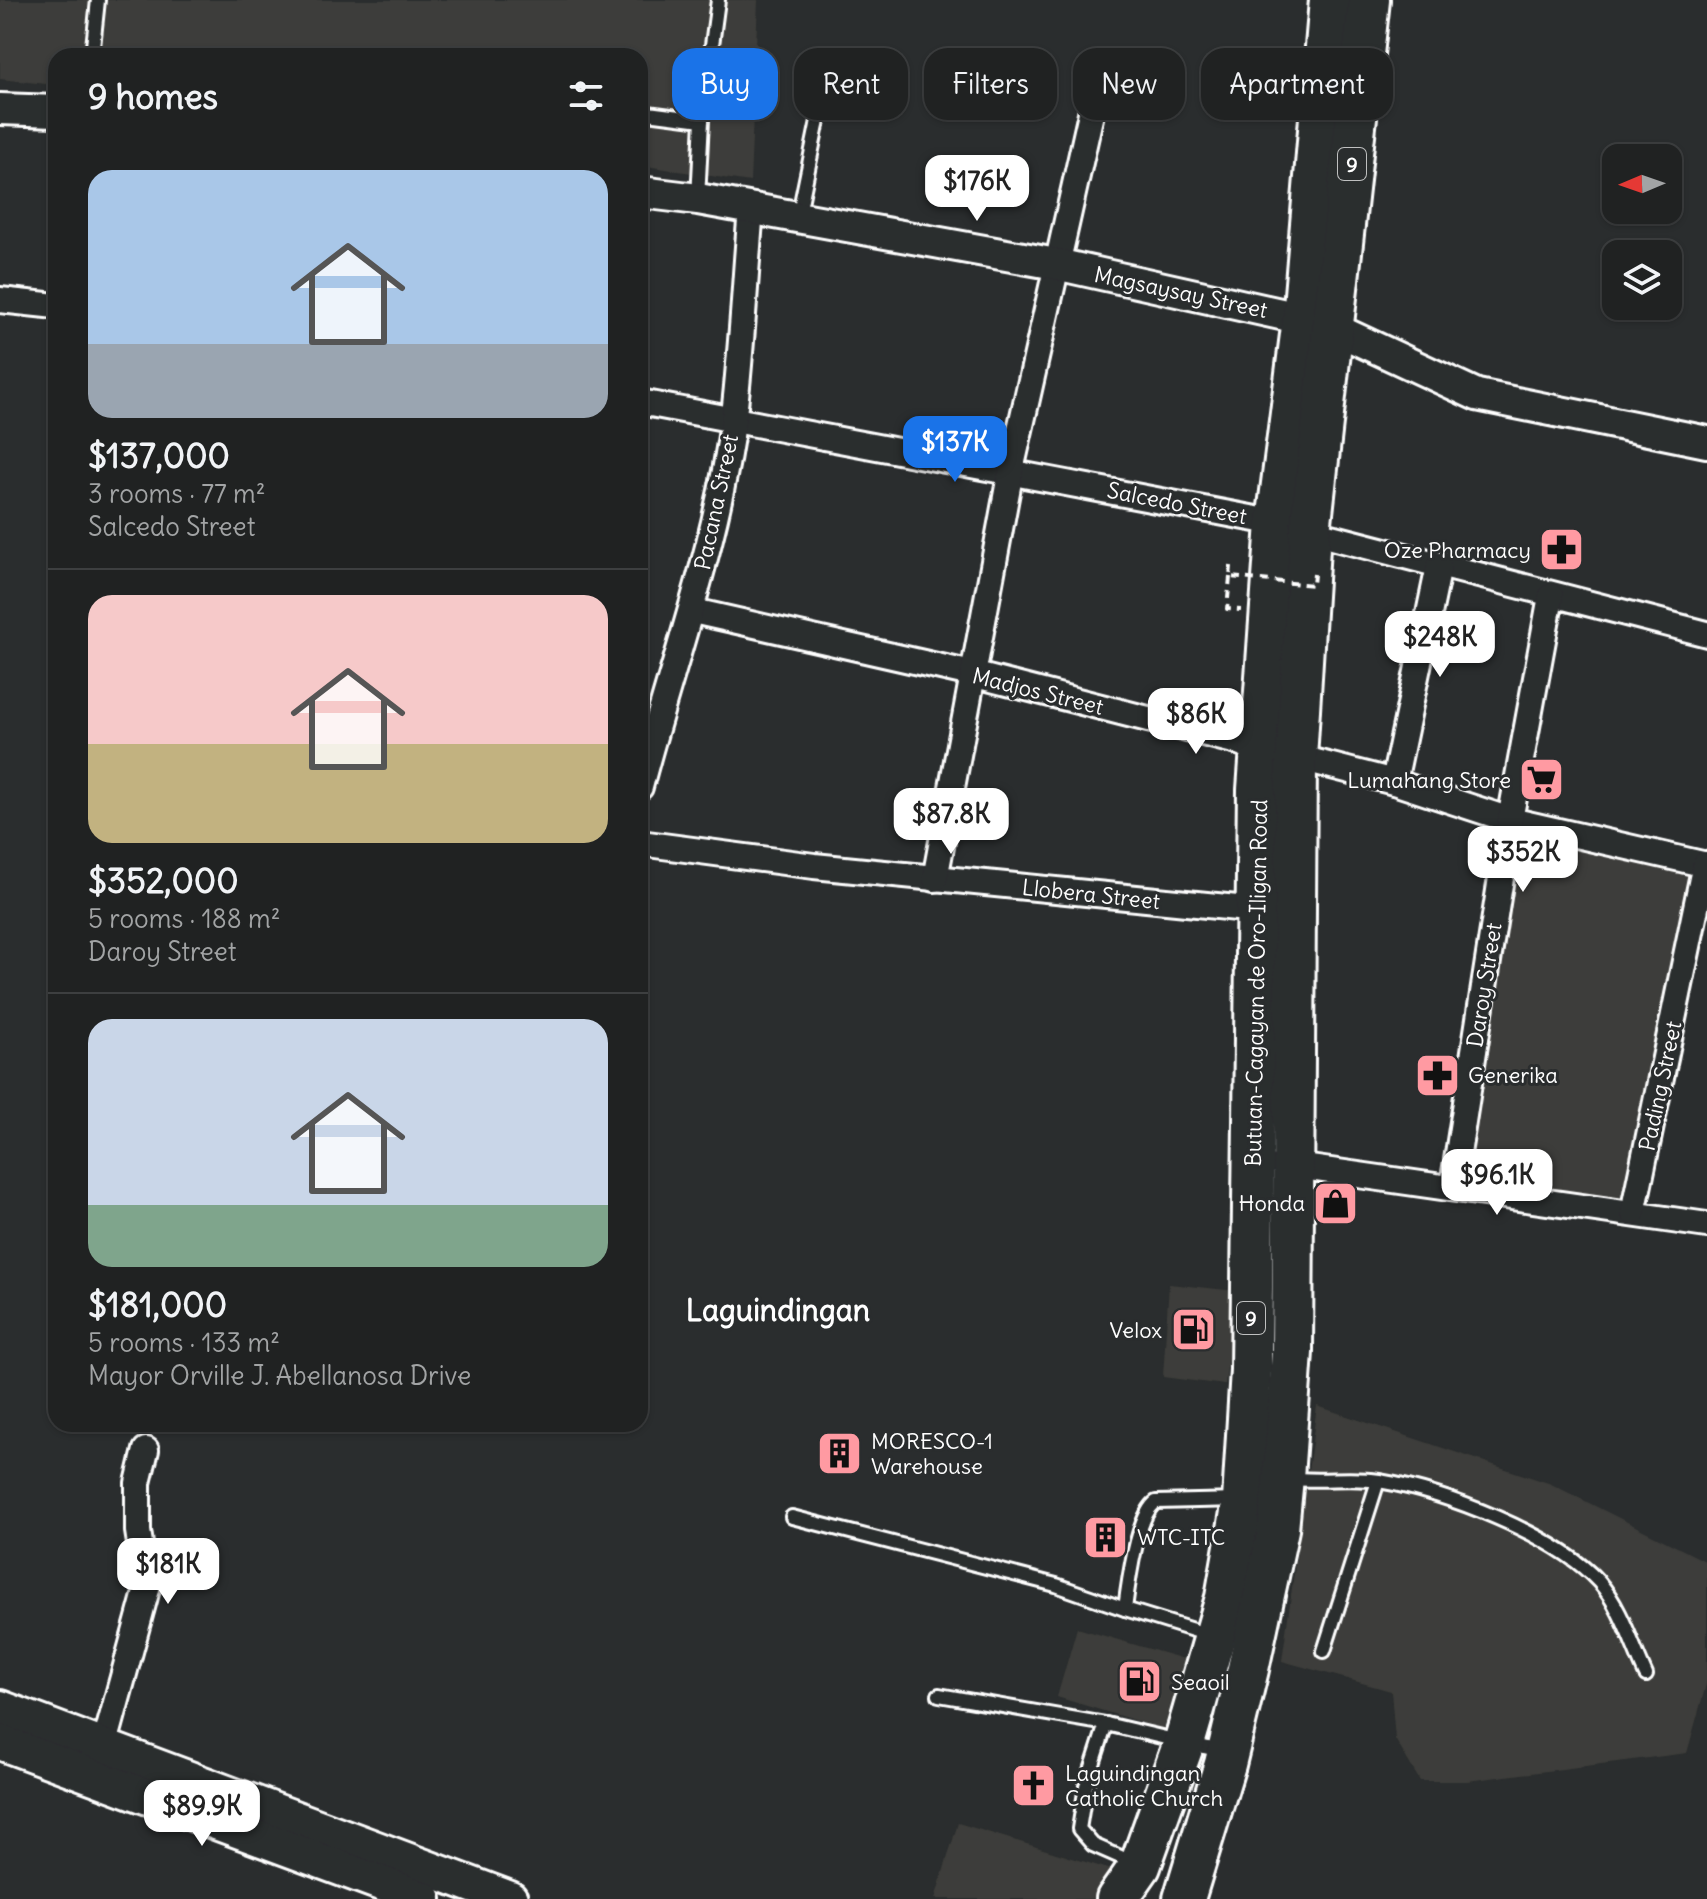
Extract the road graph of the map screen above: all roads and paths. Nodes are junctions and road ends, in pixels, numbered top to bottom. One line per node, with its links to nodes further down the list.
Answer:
1 (98, 0): 5 (lane)
2 (718, 0): 6 (lane)
3 (1330, 0): 21 (highway, Butuan-Cagayan de Oro-Iligan Road / 9)
4 (1369, 0): 21 (highway, Butuan-Cagayan de Oro-Iligan Road / 9)
5 (93, 48)
6 (712, 48)
7 (0, 109): 8 (street)
8 (48, 111)
9 (648, 113): 10 (lane)
10 (672, 116)
11 (702, 120): 15 (lane)
12 (818, 120): 17 (lane)
13 (1089, 120): 18 (street)
14 (648, 193): 15 (street, Magsaysay Street)
15 (698, 199): 16 (street, Magsaysay Street)
16 (751, 209): 17 (street, Magsaysay Street); 23 (street, Pacana Street)
17 (798, 218): 18 (street, Magsaysay Street)
18 (1056, 264): 21 (street, Magsaysay Street); 25 (street)
19 (0, 300): 20 (street)
20 (48, 305)
21 (1319, 324): 24 (street, Magsaysay Street); 26 (highway, Butuan-Cagayan de Oro-Iligan Road / 9)
22 (648, 403): 23 (street, Salcedo Street)
23 (733, 417): 25 (street, Salcedo Street); 33 (street, Pacana Street)
24 (1707, 442)
25 (1011, 470): 26 (street, Salcedo Street); 35 (street)
26 (1294, 527): 28 (street, Salcedo Street); 36 (highway, Butuan-Cagayan de Oro-Iligan Road / 9)
27 (1231, 566): 30 (path, bridge)
28 (1439, 566): 31 (street, Salcedo Street); 38 (street)
29 (1314, 574): 30 (path, bridge)
30 (1230, 577): 32 (path)
31 (1551, 596): 34 (street, Salcedo Street); 39 (street, Daroy Street)
32 (1227, 609)
33 (693, 611): 35 (street, Madjos Street); 37 (street, Pacana Street)
34 (1707, 634)
35 (972, 674): 36 (street, Madjos Street); 42 (street)
36 (1278, 753): 38 (street, Madjos Street); 43 (highway, Butuan-Cagayan de Oro-Iligan Road / 9); 44 (highway, Butuan-Cagayan de Oro-Iligan Road / 9)
37 (648, 760)
38 (1394, 782): 39 (street, Madjos Street)
39 (1510, 820): 41 (street, Madjos Street); 45 (street, Daroy Street)
40 (648, 844): 42 (street, Llobera Street)
41 (1706, 865): 46 (street, Pading Street)
42 (935, 879): 43 (street, Llobera Street)
43 (1257, 910): 44 (highway, Butuan-Cagayan de Oro-Iligan Road / 9)
44 (1273, 1163): 45 (street); 49 (highway, Butuan-Cagayan de Oro-Iligan Road / 9)
45 (1453, 1186): 46 (street)
46 (1633, 1213): 47 (street)
47 (1707, 1225)
48 (146, 1450): 61 (street)
49 (1260, 1481): 50 (lane); 52 (lane); 53 (highway, Butuan-Cagayan de Oro-Iligan Road / 9); 62 (highway, Butuan-Cagayan de Oro-Iligan Road / 9)
50 (1378, 1481): 54 (lane); 55 (lane)
51 (792, 1517): 52 (lane)
52 (1125, 1609): 53 (lane)
53 (1216, 1636): 59 (highway, Butuan-Cagayan de Oro-Iligan Road / 9)
54 (1324, 1651)
55 (1646, 1675)
56 (939, 1695): 58 (lane)
57 (0, 1708): 61 (main road)
58 (1106, 1724): 59 (lane); 63 (lane)
59 (1185, 1740): 62 (lane); 63 (highway, Butuan-Cagayan de Oro-Iligan Road / 9)
60 (0, 1742): 64 (main road)
61 (104, 1747): 65 (main road)
62 (1228, 1754): 67 (highway, Butuan-Cagayan de Oro-Iligan Road / 9)
63 (1140, 1866): 66 (highway, Butuan-Cagayan de Oro-Iligan Road / 9)
64 (424, 1899)
65 (510, 1899)
66 (1117, 1899)
67 (1184, 1899)

